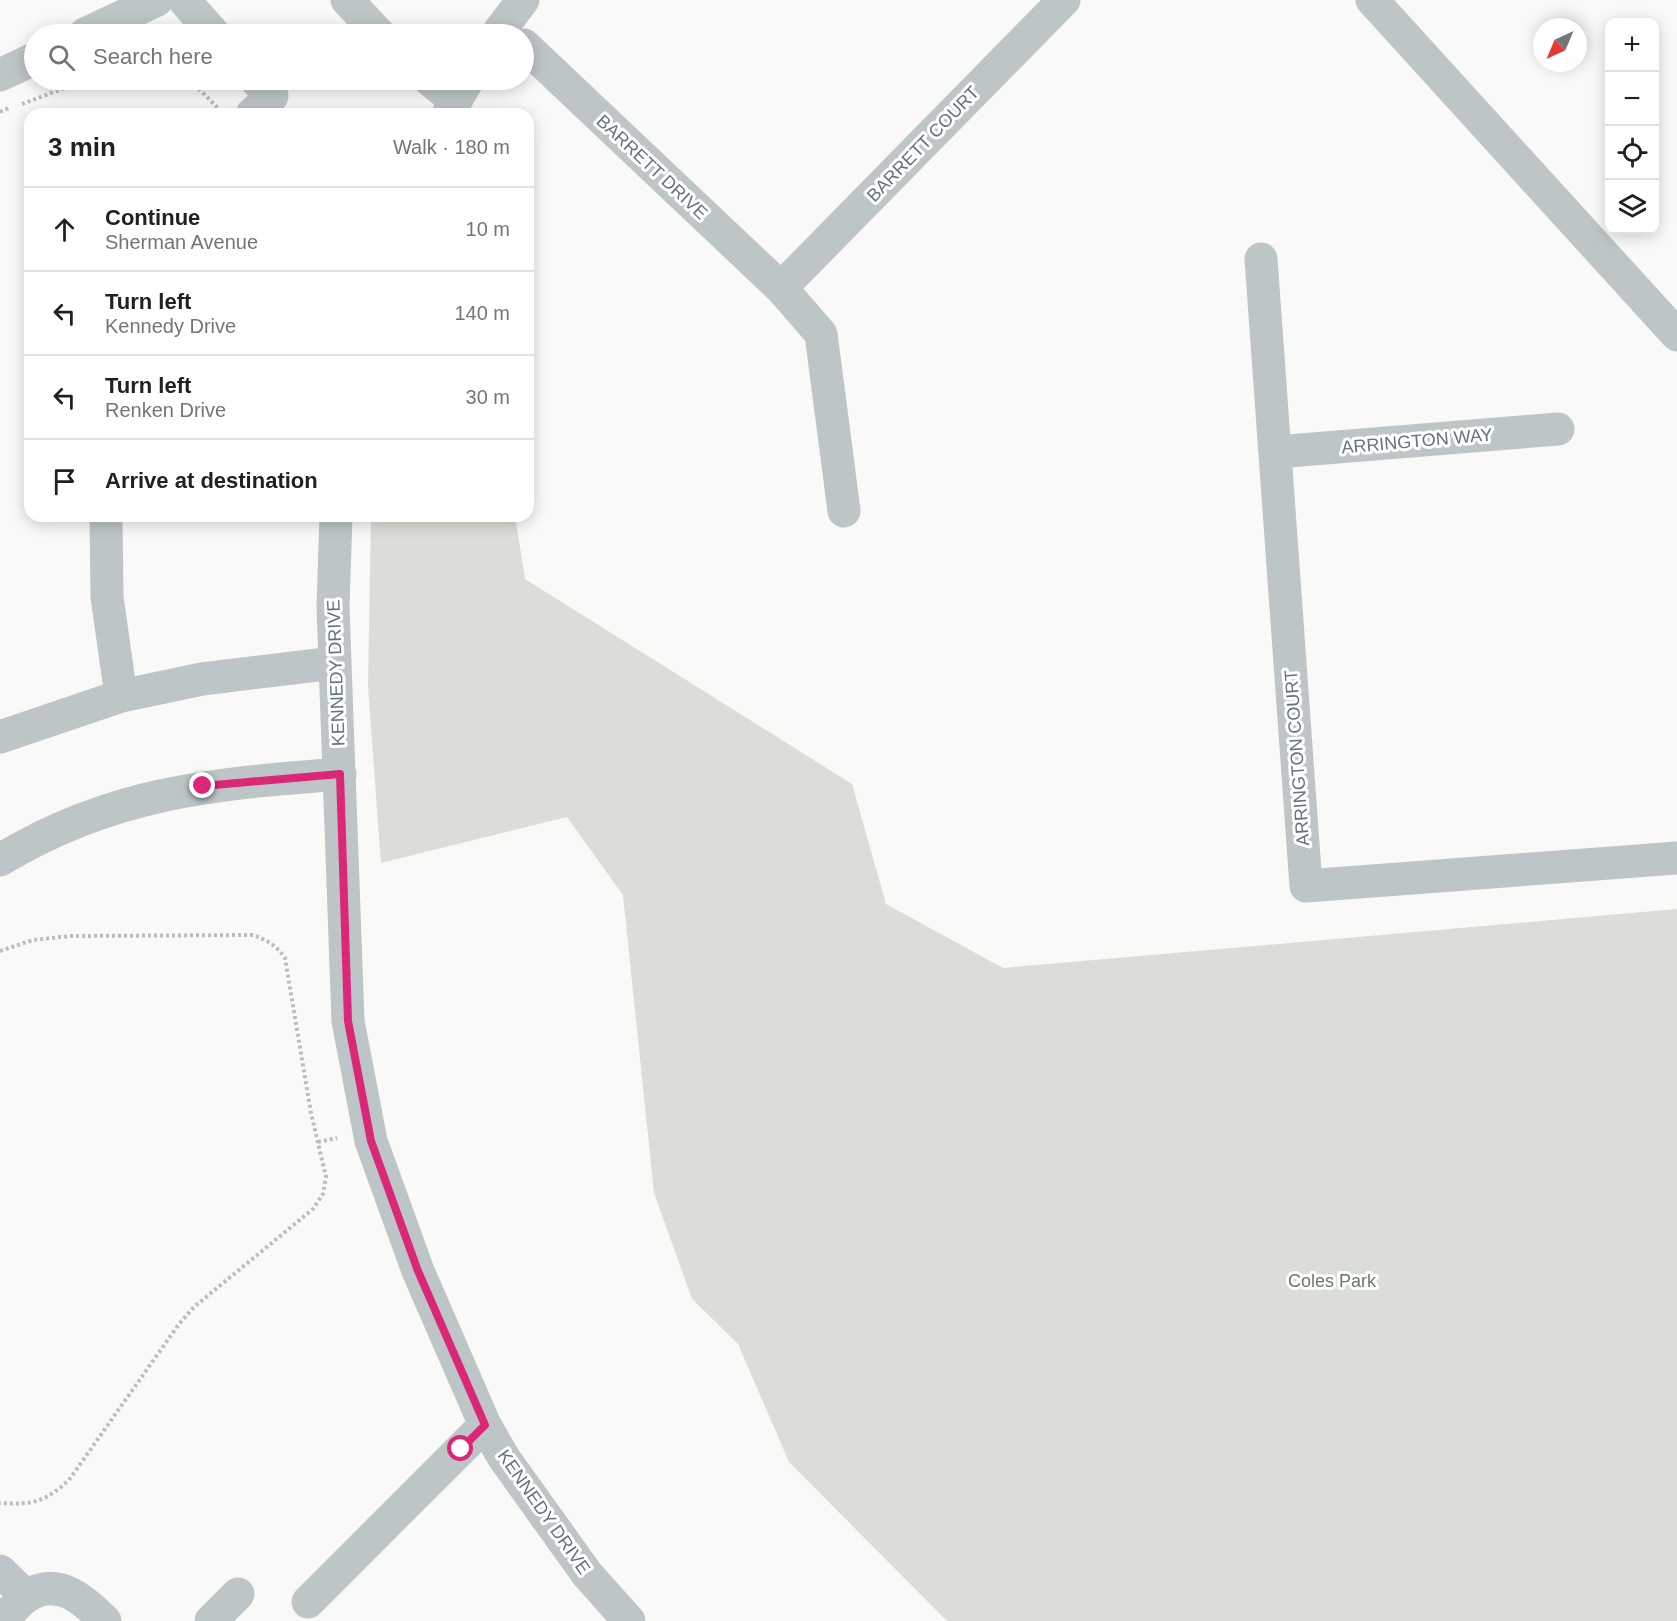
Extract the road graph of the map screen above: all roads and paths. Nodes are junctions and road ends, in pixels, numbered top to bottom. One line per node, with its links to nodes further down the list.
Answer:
1 (157, 0): 7 (street)
2 (184, 0): 8 (street)
3 (347, 0): 9 (street)
4 (523, 0): 10 (street)
5 (1064, 0): 19 (street, BARRETT COURT)
6 (1372, 0): 20 (street)
7 (106, 24)
8 (205, 24)
9 (370, 24)
10 (513, 24)
11 (534, 58): 19 (street, BARRETT DRIVE)
12 (24, 64): 13 (street)
13 (0, 75)
14 (59, 90): 17 (path)
15 (200, 90): 16 (path)
16 (217, 108)
17 (0, 112)
18 (1261, 259): 22 (street, ARRINGTON COURT)
19 (782, 288): 23 (street, BARRETT DRIVE)
20 (1677, 335)
21 (1558, 429): 22 (street, ARRINGTON WAY)
22 (1276, 452): 30 (street, ARRINGTON COURT)
23 (844, 511)
24 (106, 522): 27 (street)
25 (336, 522): 26 (street, KENNEDY DRIVE)
26 (334, 663): 27 (street); 29 (street, KENNEDY DRIVE)
27 (121, 696): 28 (street)
28 (0, 737)
29 (340, 774): 31 (street); 35 (street, KENNEDY DRIVE)
30 (1677, 858)
31 (0, 860)
32 (0, 951): 34 (path)
33 (337, 1138): 34 (path)
34 (318, 1142): 36 (path)
35 (485, 1425): 40 (street); 44 (street, KENNEDY DRIVE)
36 (0, 1503)
37 (0, 1571): 39 (street)
38 (238, 1594): 43 (street)
39 (26, 1596): 41 (street); 42 (street)
40 (308, 1602)
41 (2, 1621)
42 (105, 1621)
43 (211, 1621)
44 (629, 1621)

